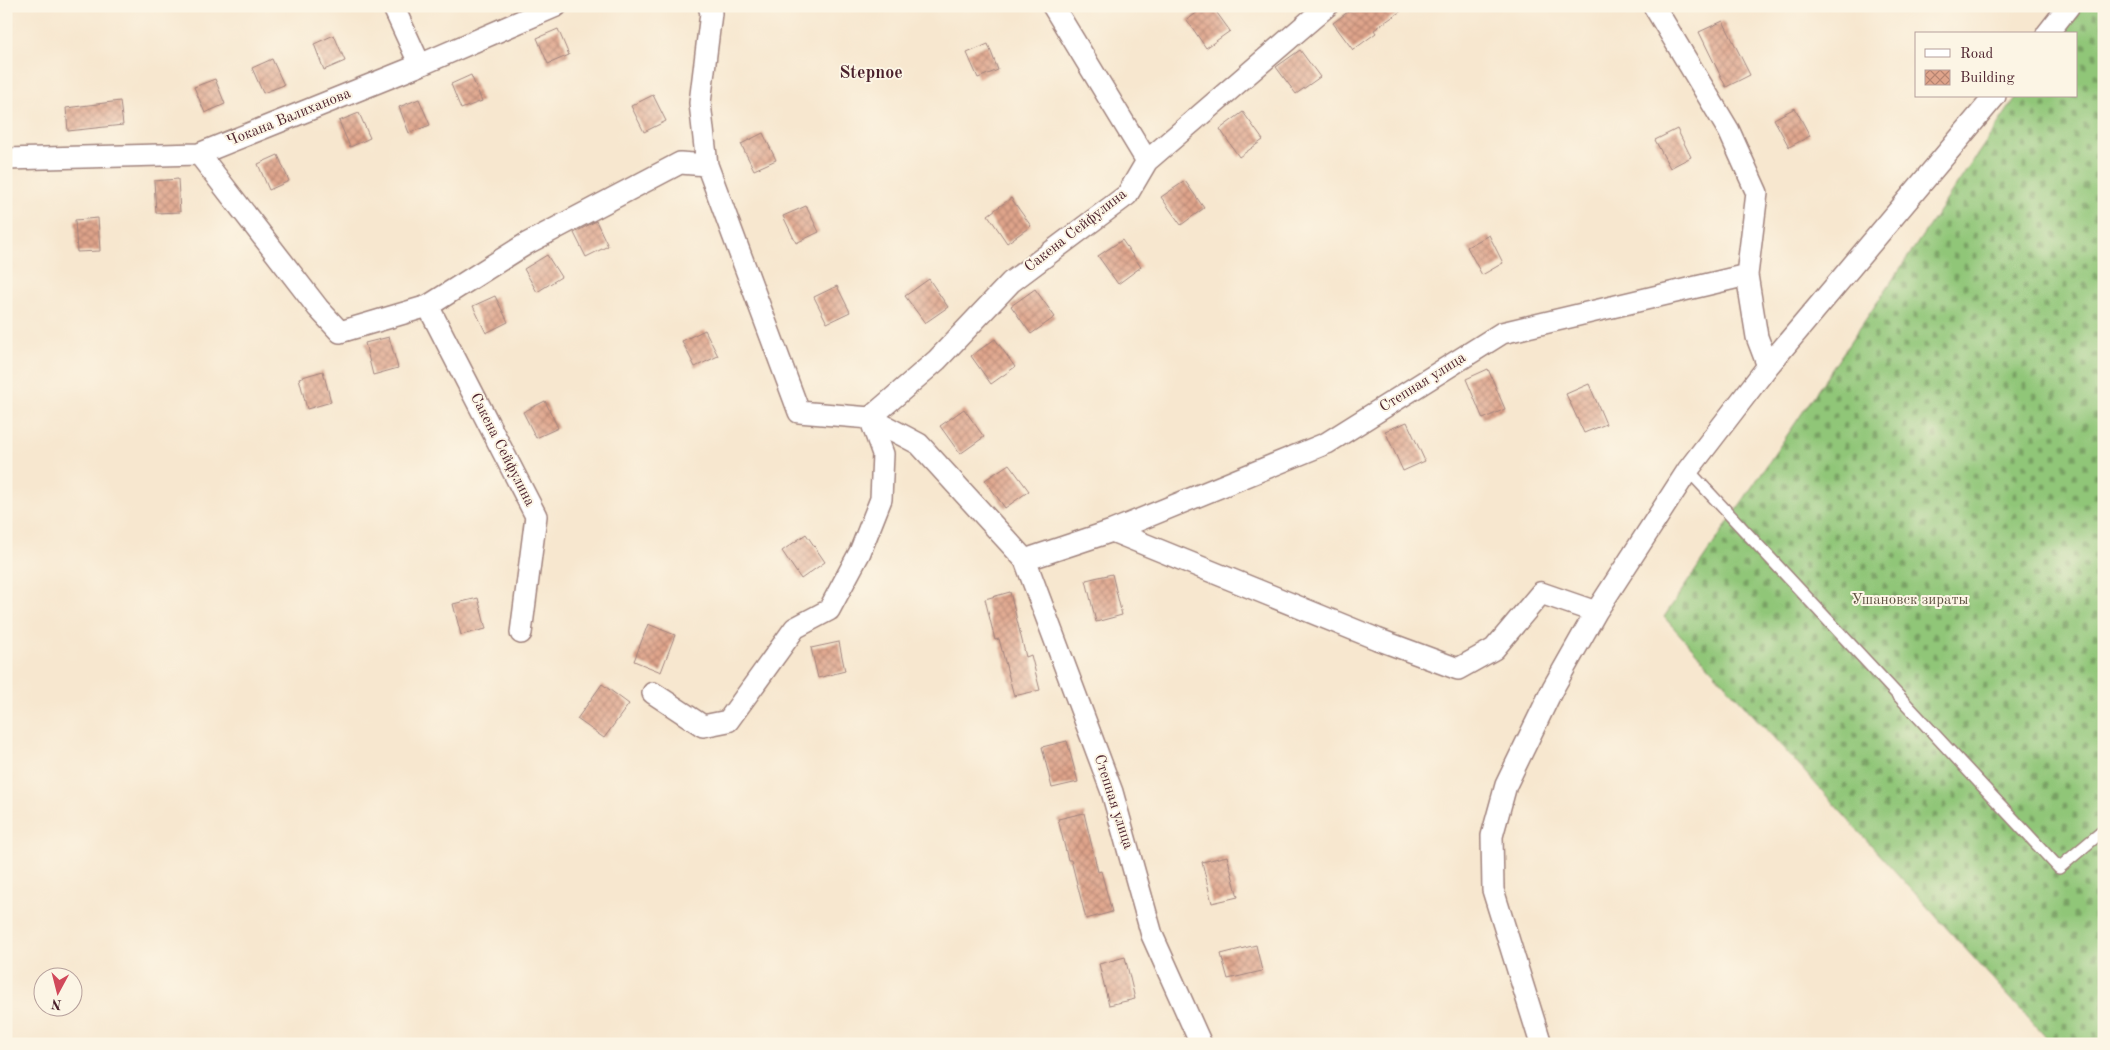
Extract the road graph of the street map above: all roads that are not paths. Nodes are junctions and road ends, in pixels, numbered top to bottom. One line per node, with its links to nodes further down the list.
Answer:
1 (393, 6): 9 (street)
2 (556, 6): 9 (street, Чокана Валиханова)
3 (709, 6): 14 (street)
4 (1053, 6): 13 (street)
5 (1327, 6): 13 (street, Сакена Сейфулина)
6 (1654, 6): 15 (street)
7 (2069, 6): 8 (street)
8 (2049, 32)
9 (420, 65): 11 (street, Чокана Валиханова)
10 (1993, 98): 17 (street)
11 (199, 154): 12 (street, Чокана Валиханова); 16 (street)
12 (6, 159)
13 (1147, 161): 18 (street, Сакена Сейфулина)
14 (707, 165): 16 (street); 18 (street)
15 (1747, 275): 17 (street); 20 (street, Степная улица)
16 (428, 306): 23 (street, Сакена Сейфулина)
17 (1768, 366): 19 (street)
18 (870, 418): 21 (street, Степная улица); 24 (street)
19 (1688, 470): 22 (street); 25 (lane)
20 (1112, 531): 21 (street, Степная улица); 22 (street)
21 (1025, 560): 26 (street, Степная улица)
22 (1596, 612): 27 (street)
23 (521, 633)
24 (653, 693)
25 (2104, 830)
26 (1201, 1044)
27 (1541, 1044)

